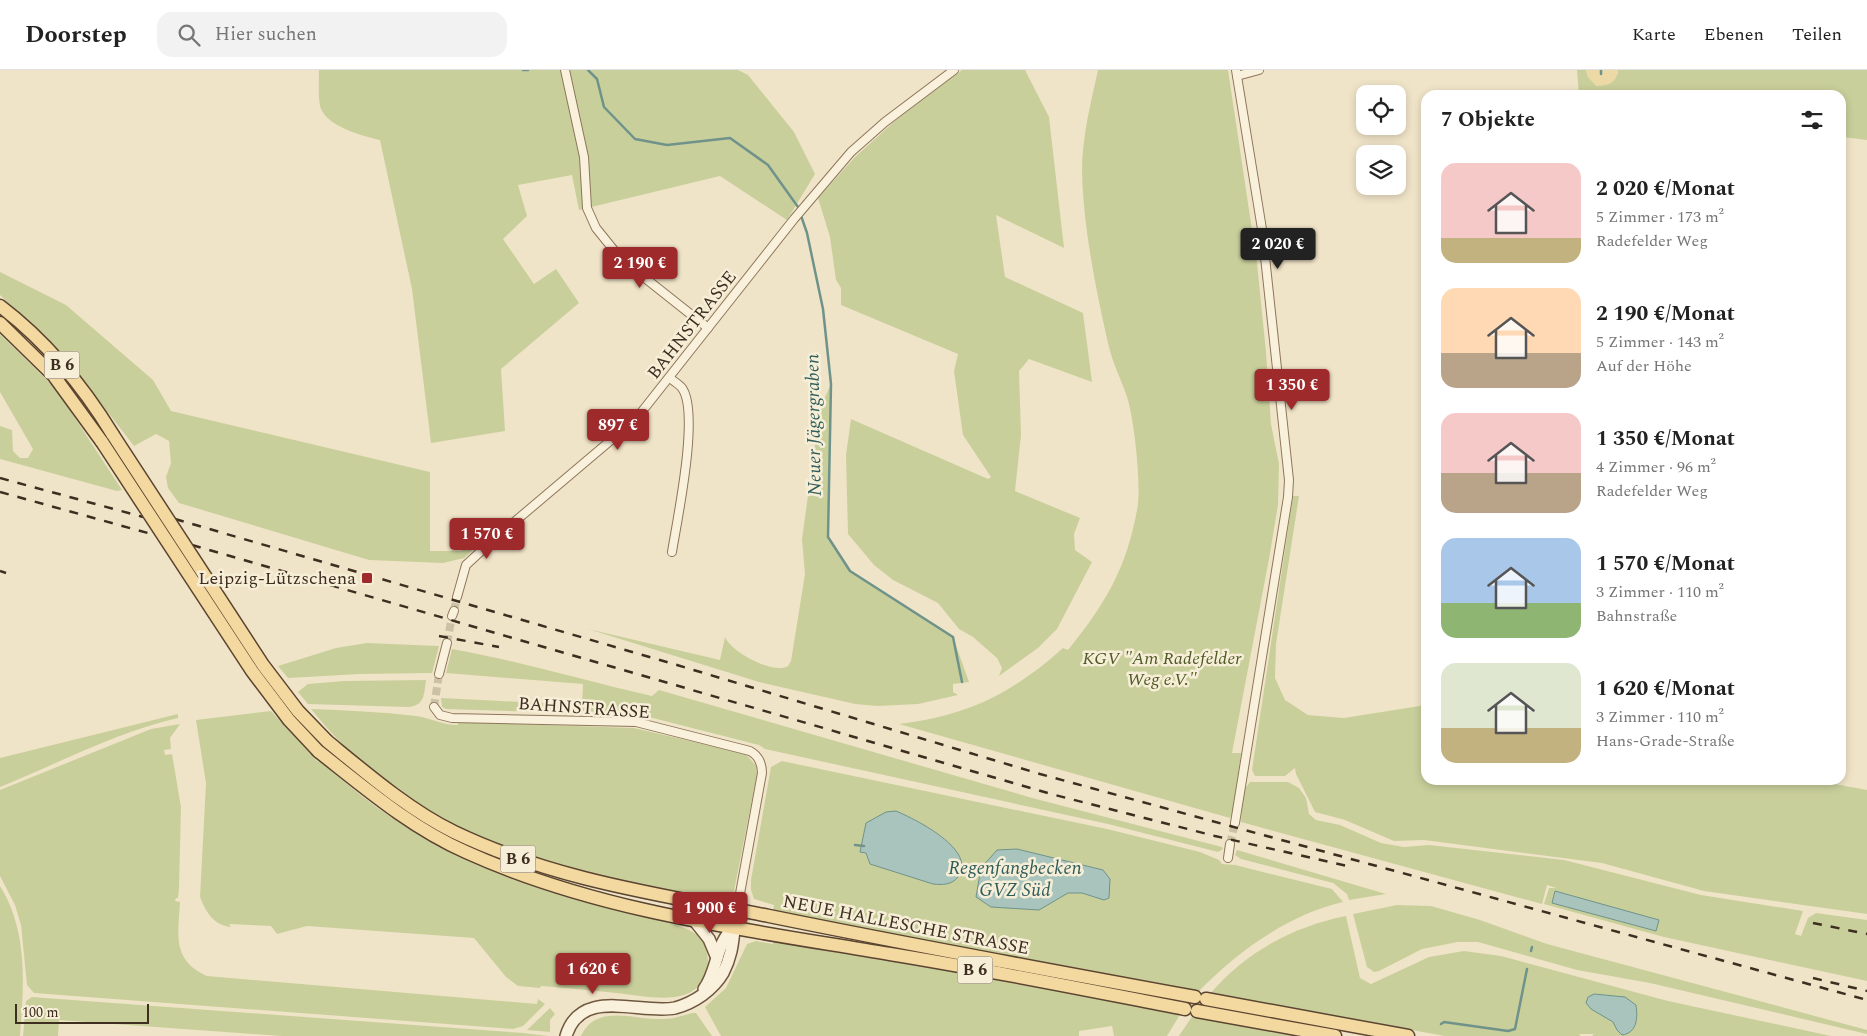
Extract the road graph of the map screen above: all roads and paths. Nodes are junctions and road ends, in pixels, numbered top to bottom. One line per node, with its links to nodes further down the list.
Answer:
1 (565, 70): 7 (street)
2 (954, 70): 7 (street, BAHNSTRASSE)
3 (1259, 70): 4 (street)
4 (1236, 73): 16 (street)
5 (0, 306): 9 (main road, NEUE HALLESCHE STRASSE / B 6)
6 (0, 323): 9 (main road, NEUE HALLESCHE STRASSE / B 6)
7 (708, 328): 8 (street, BAHNSTRASSE)
8 (670, 378): 10 (street); 11 (street, BAHNSTRASSE)
9 (107, 438): 15 (main road, NEUE HALLESCHE STRASSE / B 6, bridge)
10 (672, 552)
11 (457, 597)
12 (447, 643): 13 (street)
13 (439, 674)
14 (434, 707): 19 (street, BAHNSTRASSE)
15 (323, 746): 19 (main road, NEUE HALLESCHE STRASSE / B 6); 20 (main road, NEUE HALLESCHE STRASSE / B 6)
16 (1235, 823)
17 (1230, 844): 18 (street)
18 (1228, 858)
19 (737, 910): 21 (street); 26 (main road, NEUE HALLESCHE STRASSE / B 6)
20 (692, 919): 21 (main road, NEUE HALLESCHE STRASSE / B 6); 22 (street)
21 (734, 927): 22 (street); 23 (street); 25 (main road, NEUE HALLESCHE STRASSE / B 6)
22 (717, 958): 23 (street)
23 (698, 998): 24 (street)
24 (566, 1036)
25 (1335, 1036)
26 (1408, 1036)

